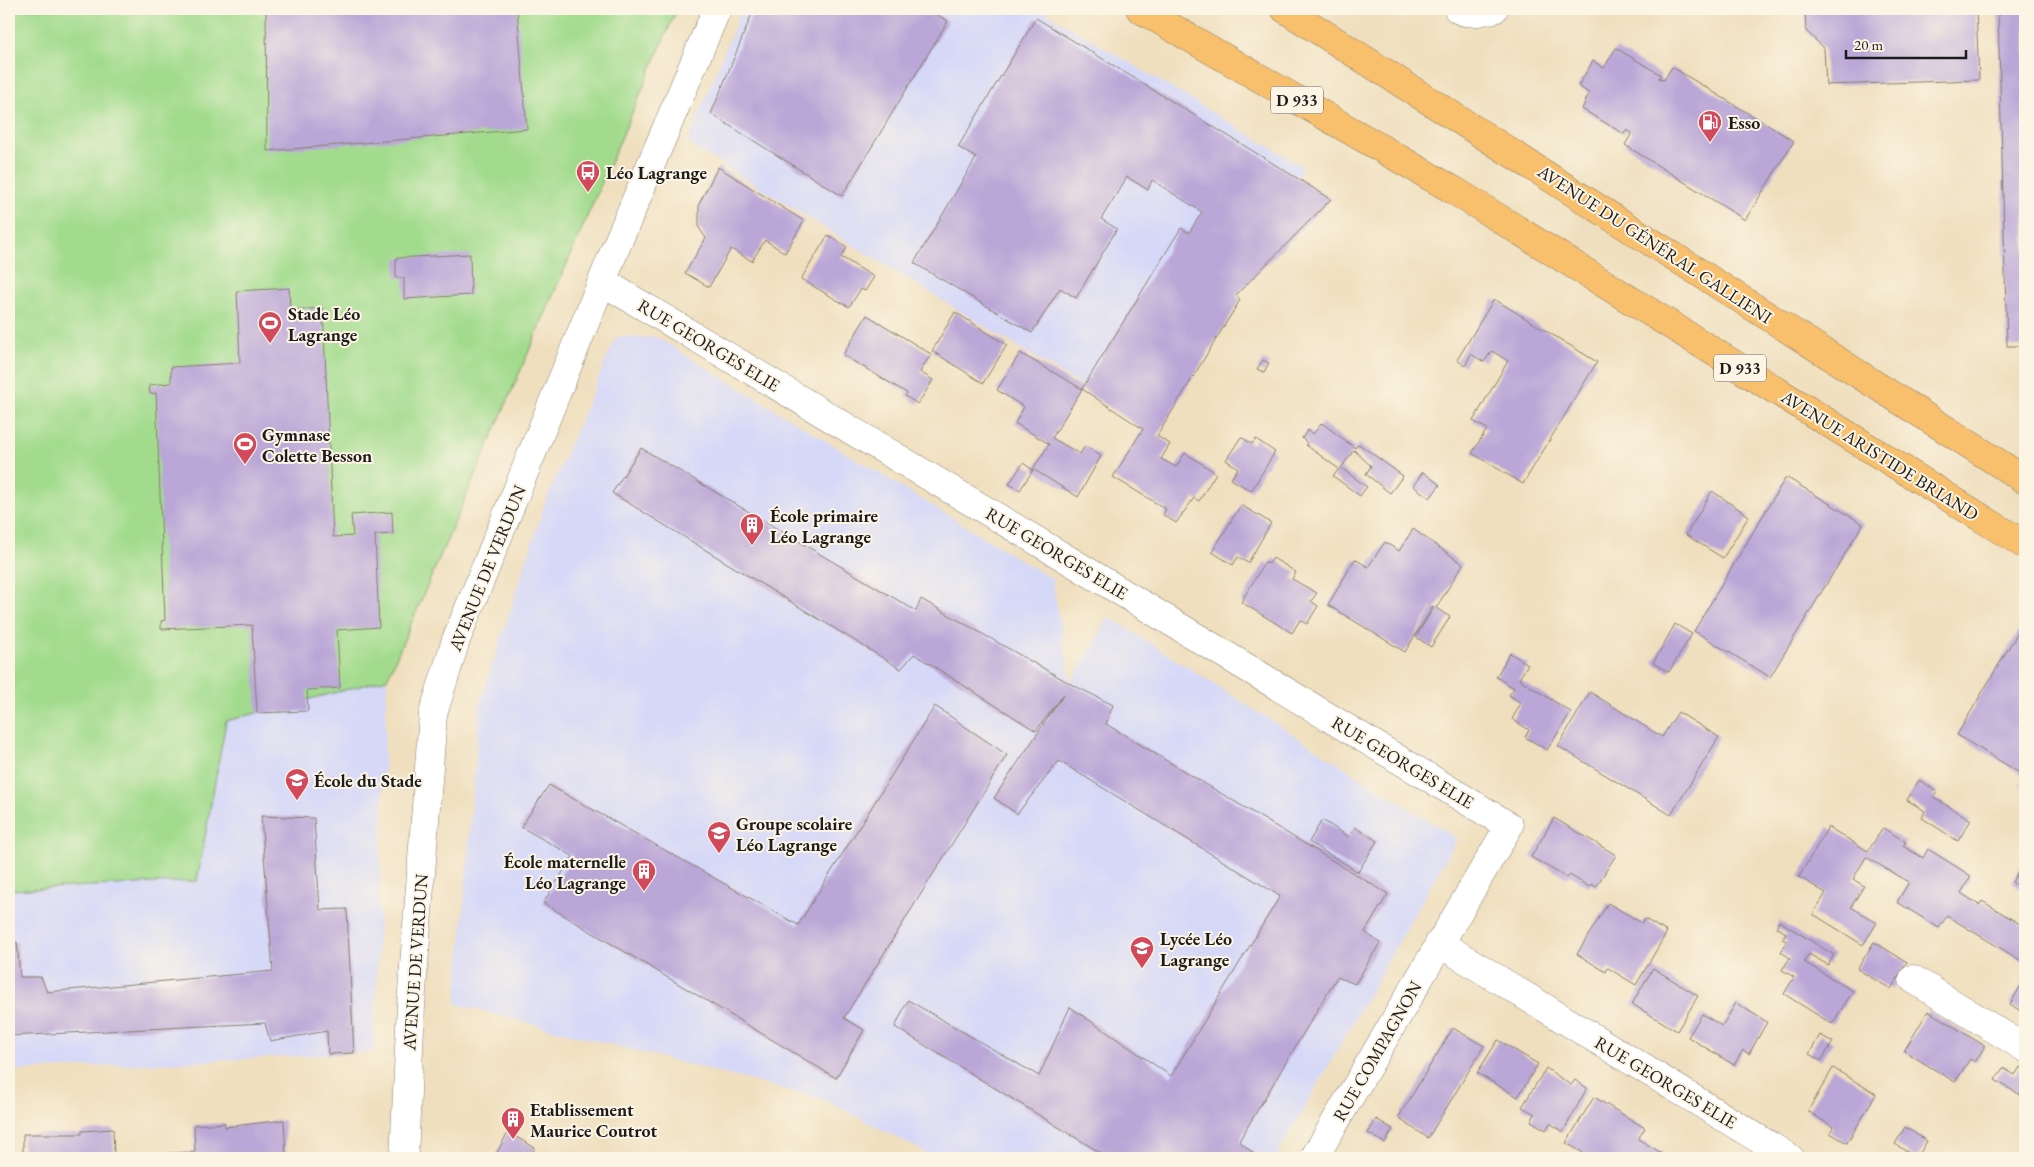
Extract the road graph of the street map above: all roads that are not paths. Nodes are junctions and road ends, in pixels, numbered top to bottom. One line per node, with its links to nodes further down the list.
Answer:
1 (1140, 9): 8 (main road, AVENUE ARISTIDE BRIAND / D 933)
2 (1285, 9): 7 (main road, AVENUE DU GÉNÉRAL GALLIENI)
3 (1458, 9): 4 (street)
4 (1494, 9)
5 (716, 10): 6 (street, AVENUE DE VERDUN)
6 (602, 282): 9 (street, RUE GEORGES ELIE); 13 (street, AVENUE DE VERDUN)
7 (2025, 480)
8 (2025, 545)
9 (1509, 826): 10 (street, RUE COMPAGNON)
10 (1439, 943): 14 (street, RUE COMPAGNON); 15 (street, RUE GEORGES ELIE)
11 (1913, 979): 12 (street)
12 (2025, 1048)
13 (404, 1158)
14 (1314, 1158)
15 (1790, 1158)

